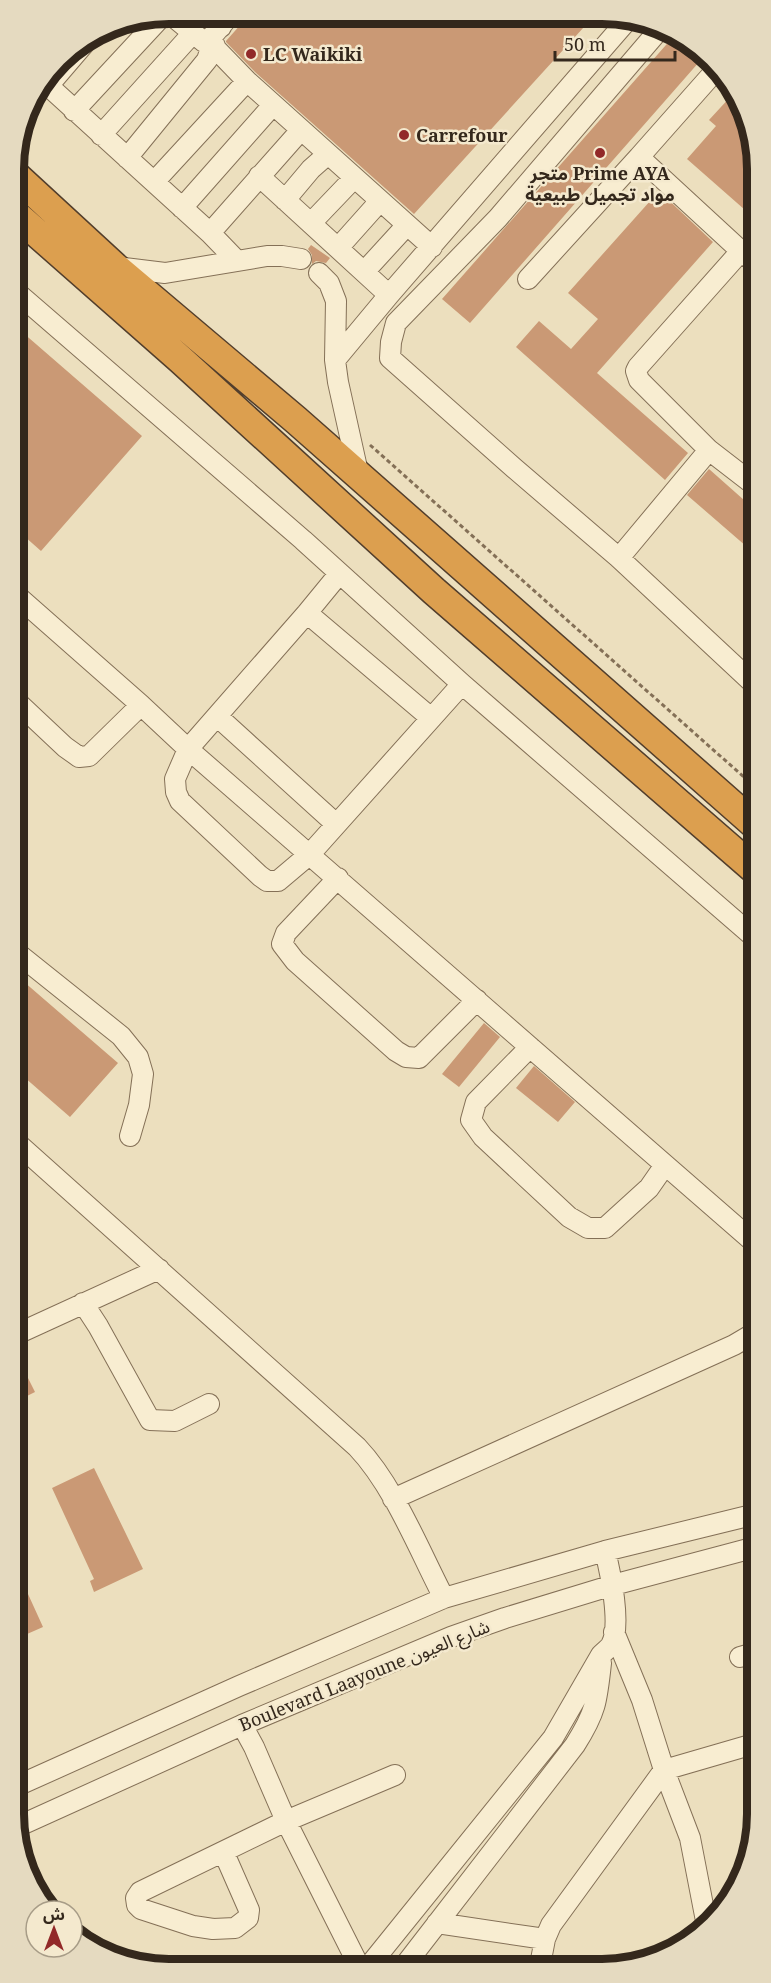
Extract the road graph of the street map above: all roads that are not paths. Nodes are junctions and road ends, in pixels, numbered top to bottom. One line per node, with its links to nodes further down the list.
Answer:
1 (188, 24): 5 (street)
2 (155, 25): 10 (street)
3 (623, 26): 27 (street)
4 (656, 35): 42 (street)
5 (212, 37): 7 (street); 12 (street); 15 (street)
6 (712, 74): 14 (street)
7 (247, 81): 9 (street); 18 (street)
8 (49, 87): 10 (street)
9 (273, 105): 11 (street); 22 (street)
10 (74, 111): 12 (street)
11 (301, 130): 13 (street); 16 (street)
12 (100, 135): 15 (street)
13 (328, 154): 17 (street); 20 (street)
14 (639, 157): 29 (street); 35 (street)
15 (127, 158): 18 (street)
16 (259, 176): 20 (street); 26 (street)
17 (354, 178): 21 (street); 24 (street)
18 (154, 182): 22 (street)
19 (24, 183): 32 (highway)
20 (285, 200): 24 (street)
21 (380, 201): 25 (street); 28 (street)
22 (182, 207): 26 (street)
23 (24, 222): 56 (highway)
24 (311, 223): 28 (street)
25 (407, 225): 27 (street); 33 (street)
26 (210, 233): 31 (street)
27 (432, 247): 36 (street)
28 (338, 248): 33 (street)
29 (747, 256): 39 (street)
30 (300, 259): 31 (street)
31 (237, 261): 32 (street)
32 (115, 267): 40 (highway)
33 (364, 272): 36 (street)
34 (319, 273): 38 (street)
35 (528, 279)
36 (389, 295): 38 (street)
37 (24, 299): 43 (street)
38 (335, 360): 40 (street)
39 (709, 450): 41 (street); 42 (street)
40 (359, 477): 53 (highway)
41 (747, 479)
42 (619, 558): 46 (street)
43 (339, 574): 45 (street); 47 (street)
44 (24, 604): 48 (street)
45 (307, 613): 50 (street); 51 (street)
46 (747, 677)
47 (462, 684): 51 (street); 58 (street)
48 (141, 705): 49 (street); 52 (street)
49 (24, 708)
50 (218, 717): 52 (street); 54 (street)
51 (431, 718): 54 (street)
52 (188, 749): 55 (street); 55 (street)
53 (747, 818)
54 (336, 824): 55 (street)
55 (310, 854): 57 (street)
56 (747, 863)
57 (338, 878): 60 (street); 60 (street)
58 (747, 931)
59 (24, 958): 62 (street)
60 (477, 1000): 61 (street)
61 (530, 1047): 64 (street); 64 (street)
62 (130, 1136)
63 (24, 1149): 66 (street)
64 (665, 1165): 65 (street)
65 (747, 1236)
66 (159, 1269): 67 (street); 71 (street)
67 (83, 1303): 68 (street); 70 (street)
68 (24, 1331)
69 (747, 1337): 71 (street)
70 (210, 1404)
71 (393, 1498): 76 (street)
72 (747, 1516): 74 (street, Boulevard Laayoune شارع العيون)
73 (747, 1549): 75 (street, Boulevard Laayoune شارع العيون)
74 (605, 1551): 75 (street); 76 (street, Boulevard Laayoune شارع العيون)
75 (613, 1586): 77 (street); 79 (street, Boulevard Laayoune شارع العيون)
76 (444, 1598): 83 (street, Boulevard Laayoune شارع العيون)
77 (614, 1632): 78 (street); 81 (street)
78 (601, 1655): 88 (street); 91 (street)
79 (242, 1725): 84 (street); 85 (street, Boulevard Laayoune شارع العيون)
80 (747, 1746): 81 (street)
81 (664, 1770): 87 (street); 89 (street)
82 (395, 1775): 84 (street)
83 (24, 1782)
84 (286, 1821): 86 (street); 90 (street)
85 (25, 1824)
86 (224, 1853): 86 (street)
87 (705, 1917)
88 (438, 1923): 89 (street); 92 (street)
89 (545, 1939): 93 (street)
90 (355, 1959)
91 (375, 1959)
92 (410, 1959)
93 (541, 1959)

